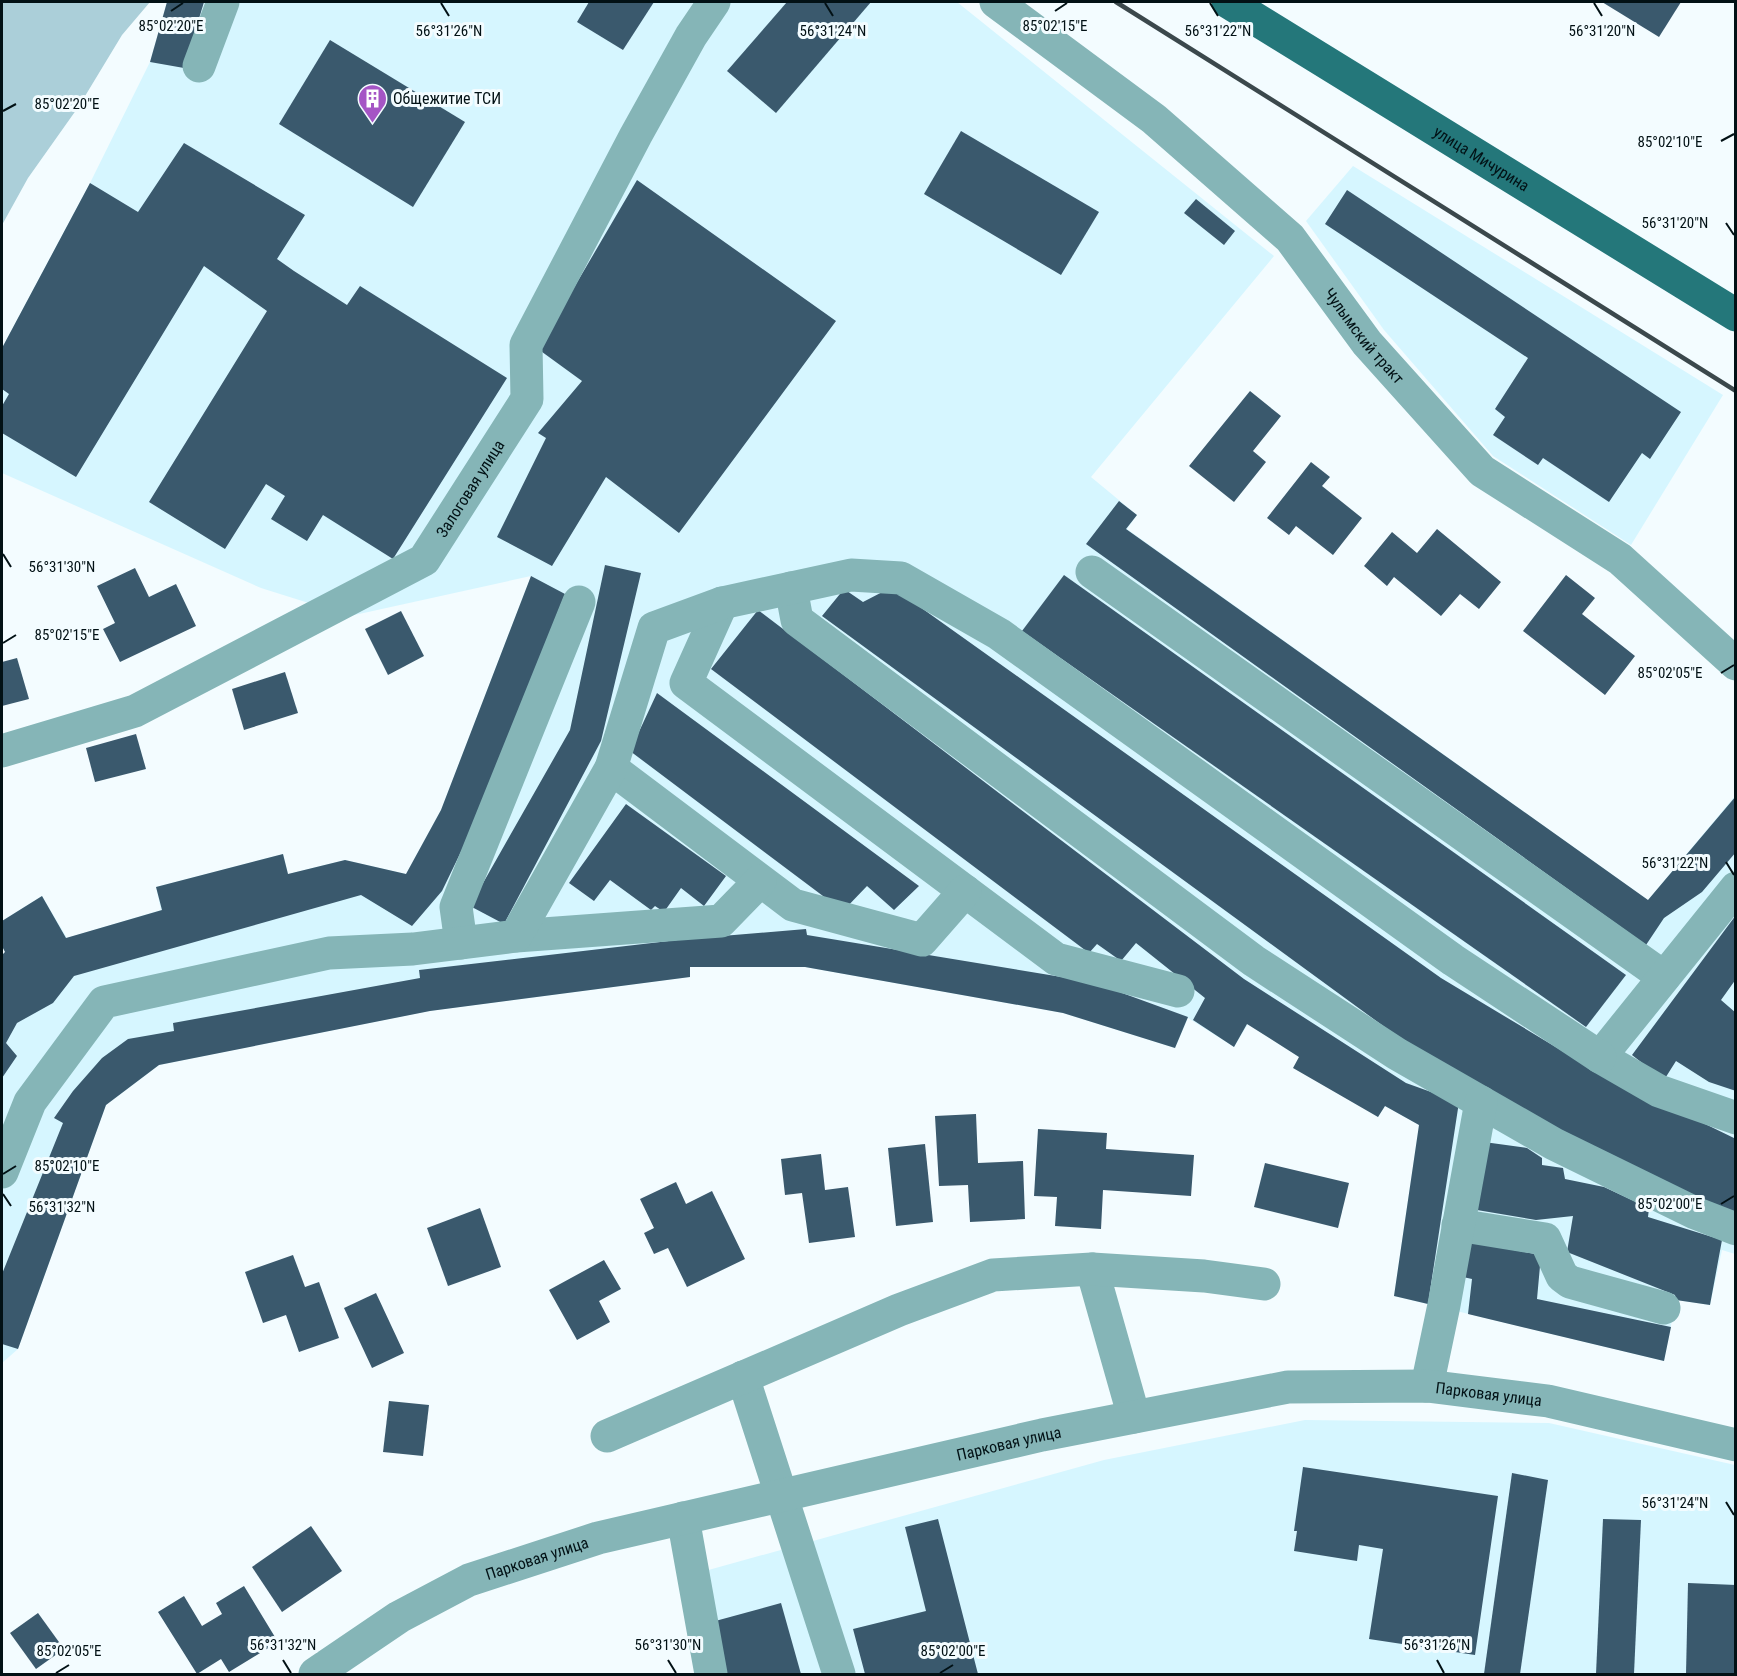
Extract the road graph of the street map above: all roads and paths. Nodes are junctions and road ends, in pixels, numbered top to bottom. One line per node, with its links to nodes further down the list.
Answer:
1 (224, 2): 5 (street)
2 (714, 2): 12 (street, Залоговая улица)
3 (996, 2): 11 (street, Чулымский тракт)
4 (1228, 2): 6 (main road, улица Мичурина)
5 (199, 66)
6 (1736, 315)
7 (1092, 572): 19 (street)
8 (791, 588): 10 (street); 21 (street); 22 (street)
9 (579, 603): 18 (street)
10 (722, 603): 13 (street); 16 (street)
11 (1736, 664)
12 (2, 751)
13 (611, 768): 14 (street); 17 (street)
14 (760, 880): 16 (street); 17 (street)
15 (1736, 888): 19 (street)
16 (964, 891): 20 (street)
17 (516, 936): 18 (street)
18 (461, 943): 24 (street)
19 (1664, 977): 21 (street)
20 (1178, 991)
21 (1600, 1058): 23 (street)
22 (1481, 1102): 25 (street); 26 (street)
23 (1736, 1118)
24 (2, 1172)
25 (1458, 1225): 29 (street); 31 (street)
26 (1736, 1229)
27 (1092, 1269): 28 (street); 30 (street); 32 (street)
28 (1264, 1284)
29 (1664, 1308)
30 (743, 1377): 33 (street); 35 (street)
31 (1427, 1386): 32 (street, Парковая улица); 34 (street, Парковая улица)
32 (1134, 1417): 35 (street, Парковая улица)
33 (607, 1436)
34 (1736, 1445)
35 (781, 1495): 36 (street, Парковая улица); 39 (street)
36 (683, 1518): 37 (street, Парковая улица); 38 (street)
37 (315, 1674)
38 (711, 1674)
39 (839, 1674)

